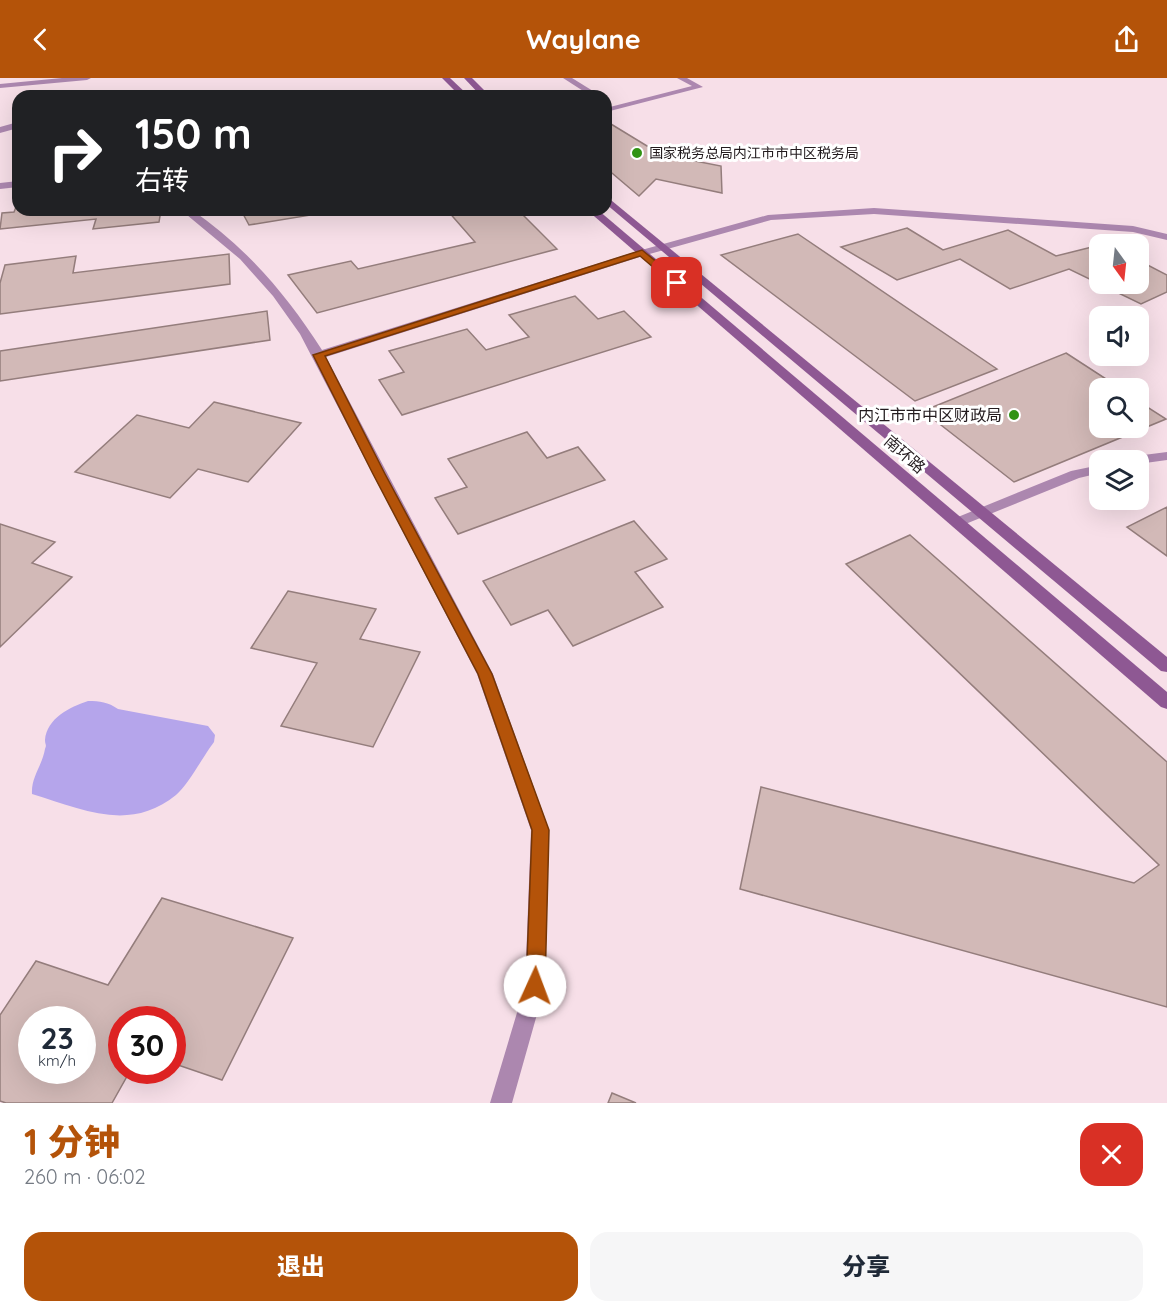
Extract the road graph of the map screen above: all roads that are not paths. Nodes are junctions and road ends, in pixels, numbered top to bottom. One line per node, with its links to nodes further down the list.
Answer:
1 (87, 78): 6 (street)
2 (446, 78): 7 (main road)
3 (468, 78): 8 (main road)
4 (567, 78): 9 (street)
5 (681, 78): 11 (street)
6 (0, 86)
7 (459, 90)
8 (480, 90)
9 (587, 90)
10 (612, 106): 11 (street)
11 (616, 108): 12 (street)
12 (612, 109)
13 (612, 204): 19 (main road, 南环路)
14 (195, 216): 21 (street)
15 (599, 216): 20 (main road, 南环路)
16 (1133, 229): 17 (street); 18 (street); 19 (street)
17 (1167, 229)
18 (1167, 237)
19 (664, 247): 20 (street); 25 (main road, 南环路)
20 (642, 253): 21 (street); 26 (main road, 南环路)
21 (319, 355): 29 (street)
22 (1167, 456): 23 (street)
23 (1149, 458)
24 (1089, 471): 25 (street)
25 (984, 511): 26 (street); 27 (main road, 南环路)
26 (958, 522): 28 (main road, 南环路)
27 (1167, 666)
28 (1167, 702)
29 (501, 1103)

